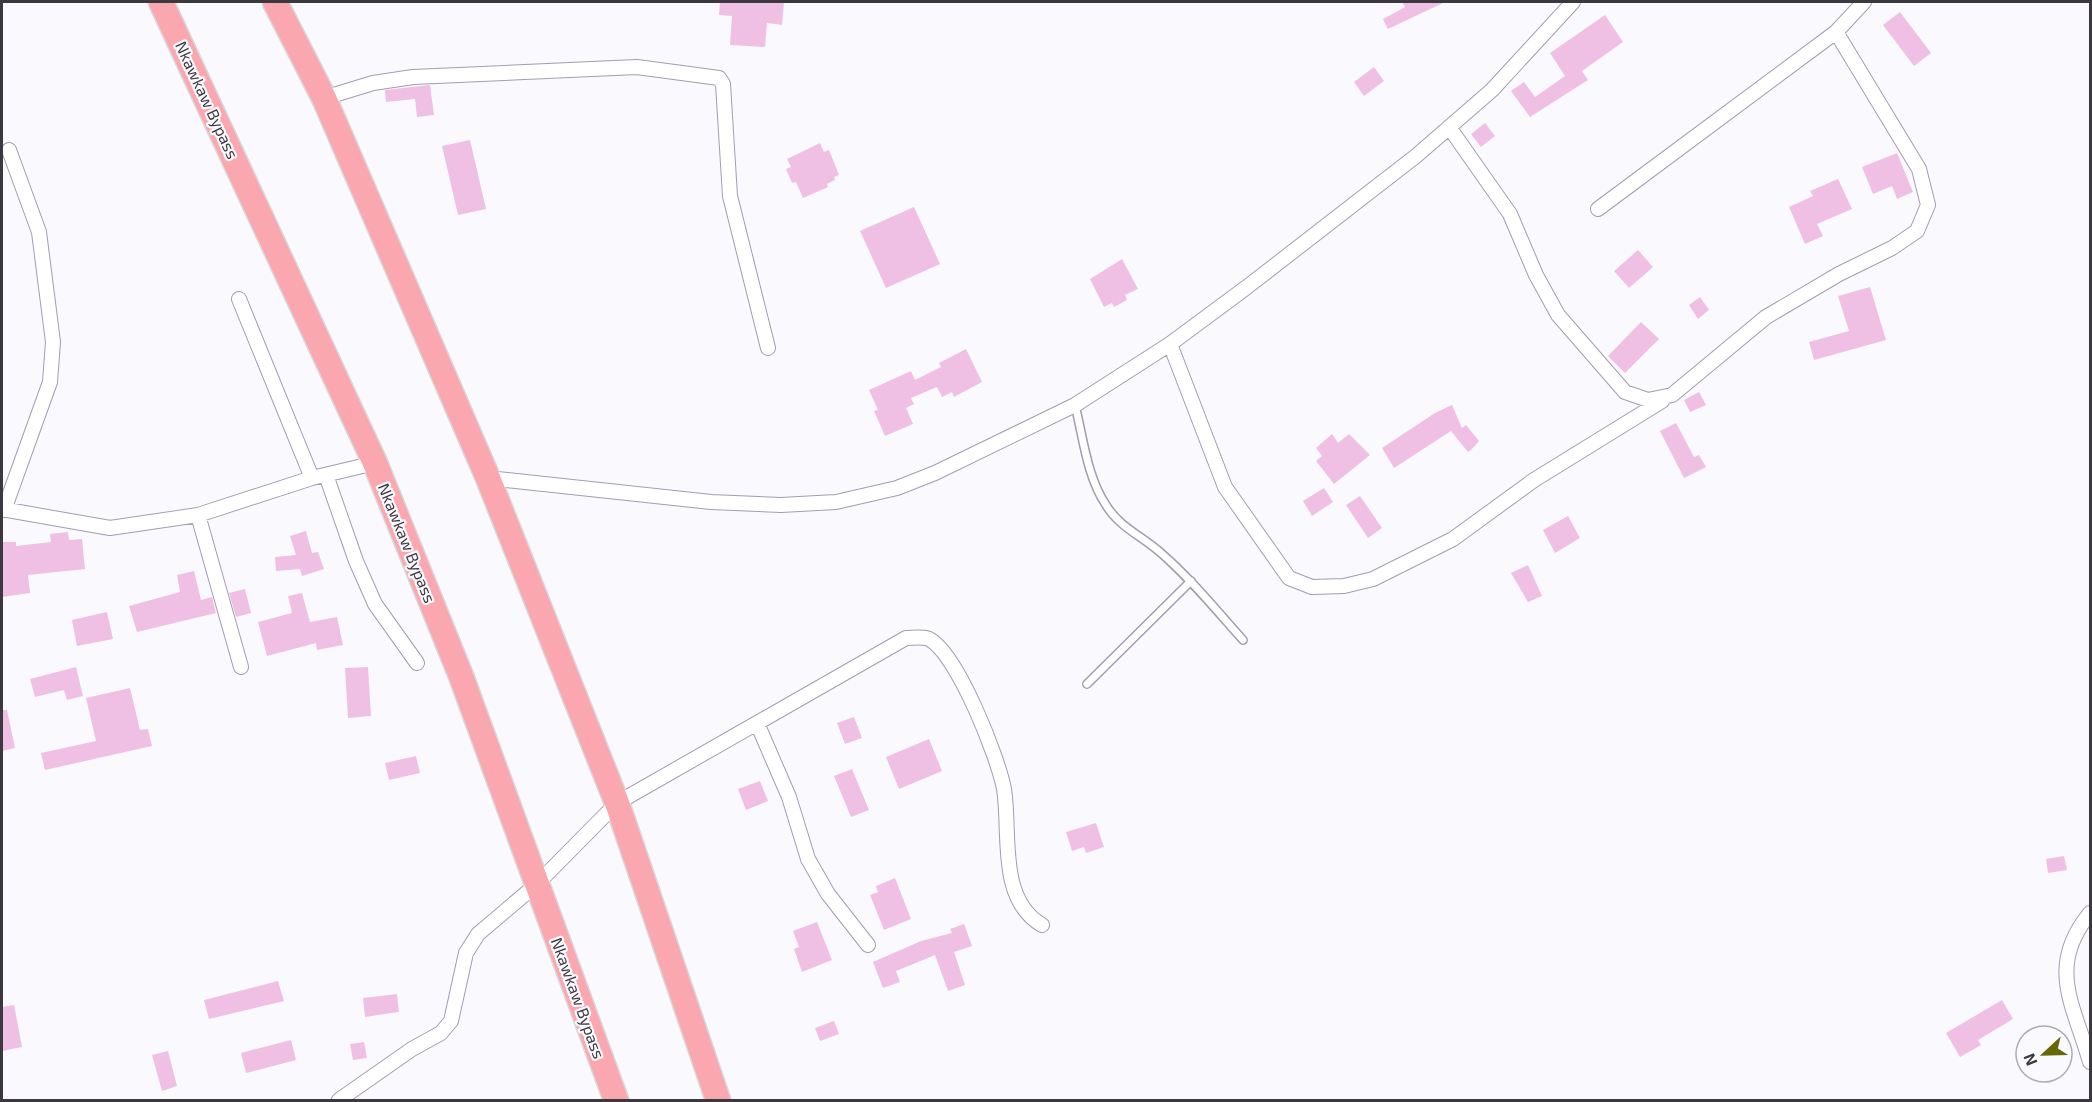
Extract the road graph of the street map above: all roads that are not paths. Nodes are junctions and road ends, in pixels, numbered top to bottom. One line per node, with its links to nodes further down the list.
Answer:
1 (161, 2): 15 (highway, Nkawkaw Bypass)
2 (275, 2): 6 (highway)
3 (1573, 2): 7 (street)
4 (1864, 2): 5 (street)
5 (1836, 32): 9 (street); 13 (street)
6 (324, 98): 12 (street); 17 (highway)
7 (1449, 127): 11 (street); 13 (street)
8 (9, 150): 18 (street)
9 (1598, 208)
10 (239, 299): 16 (street)
11 (1170, 344): 13 (street); 14 (street)
12 (768, 348)
13 (1672, 395)
14 (1075, 405): 17 (street); 20 (lane)
15 (375, 463): 16 (street); 27 (highway, Nkawkaw Bypass)
16 (319, 477): 19 (street); 22 (street)
17 (488, 478): 26 (highway)
18 (3, 510): 19 (street)
19 (198, 515): 23 (street)
20 (1191, 581): 21 (lane); 24 (lane)
21 (1243, 640)
22 (417, 663)
23 (241, 667)
24 (1087, 684)
25 (757, 723): 26 (street); 29 (street); 30 (street)
26 (617, 803): 27 (street); 34 (highway)
27 (537, 884): 32 (street); 33 (highway, Nkawkaw Bypass)
28 (2091, 914): 31 (street)
29 (1042, 925)
30 (868, 945)
31 (2091, 1062)
32 (339, 1101)
33 (616, 1101)
34 (718, 1101)

